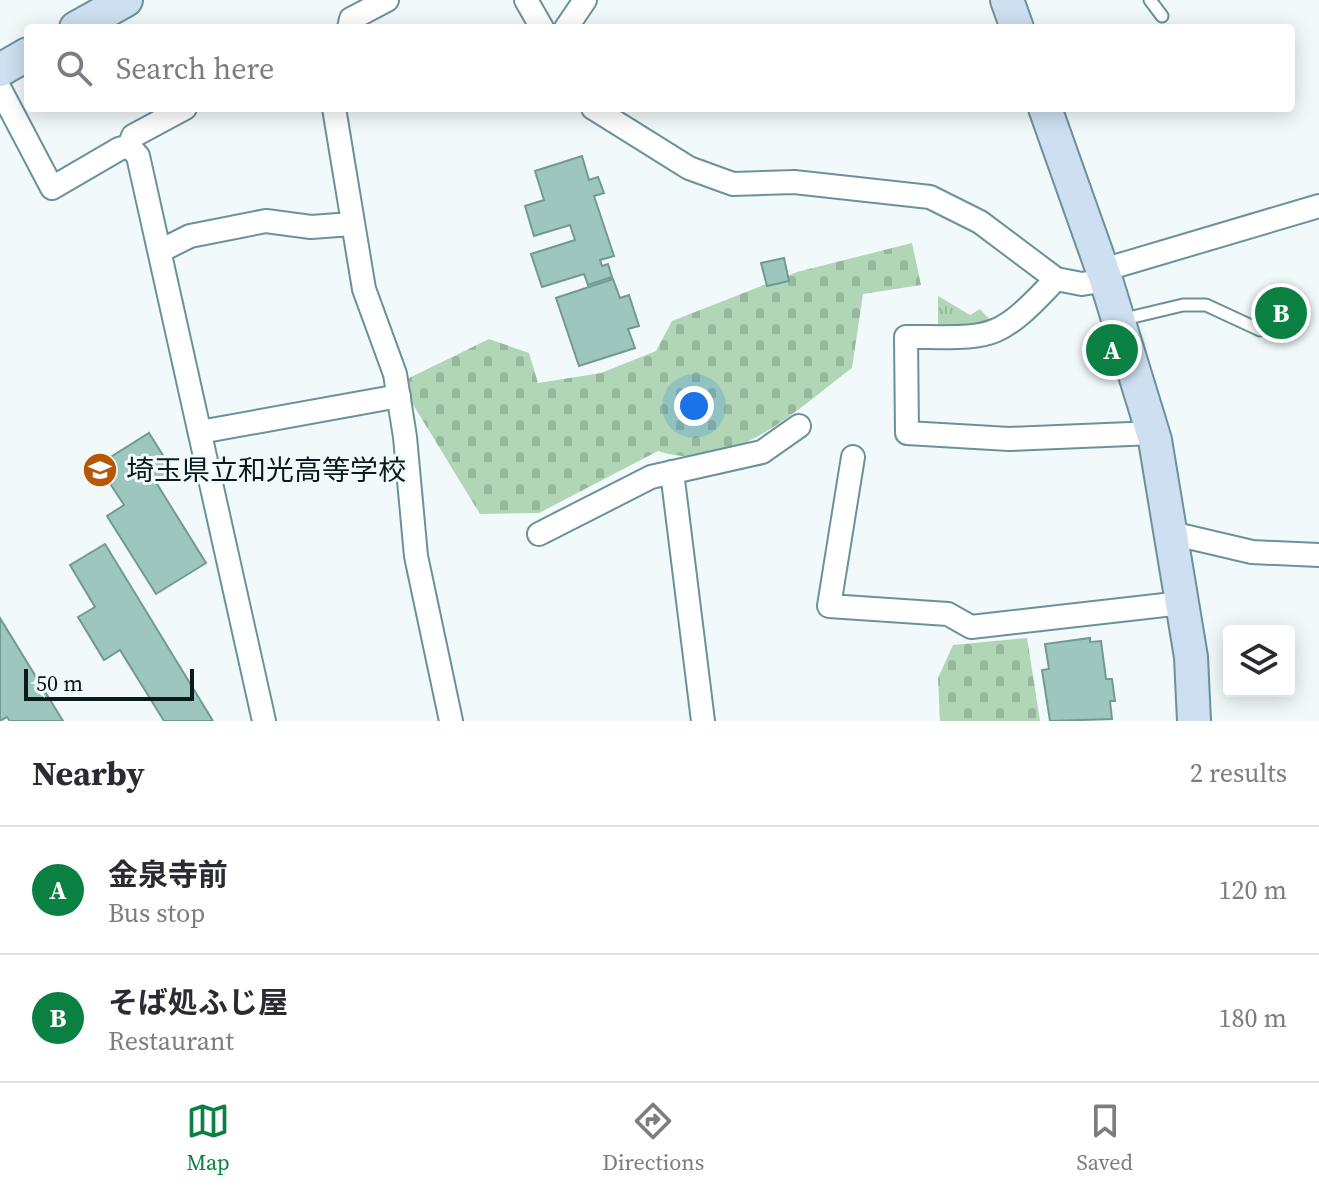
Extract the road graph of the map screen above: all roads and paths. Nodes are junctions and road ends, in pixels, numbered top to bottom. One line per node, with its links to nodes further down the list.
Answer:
1 (126, 0): 8 (street)
2 (387, 0): 9 (street)
3 (526, 0): 10 (street)
4 (585, 0): 11 (street)
5 (1007, 0): 12 (street)
6 (1150, 0): 7 (lane)
7 (1162, 16)
8 (83, 24)
9 (350, 24)
10 (540, 24)
11 (569, 24)
12 (1016, 24)
13 (24, 56): 14 (street)
14 (0, 70)
15 (0, 89): 20 (street)
16 (178, 112): 20 (street)
17 (335, 112): 22 (street)
18 (599, 112): 25 (street)
19 (1046, 112): 24 (street)
20 (129, 146): 23 (street)
21 (1319, 206): 24 (street)
22 (352, 224): 23 (street); 28 (street)
23 (160, 251): 30 (street)
24 (1104, 275): 25 (street); 26 (street)
25 (1056, 279): 31 (street)
26 (1119, 321): 27 (lane); 31 (street)
27 (1260, 330)
28 (399, 396): 30 (street); 39 (street)
29 (799, 426): 33 (street)
30 (200, 432): 38 (street)
31 (1154, 433): 34 (street)
32 (853, 457): 37 (street)
33 (672, 472): 35 (street); 40 (street)
34 (1171, 533): 36 (street); 37 (street)
35 (539, 534)
36 (1319, 555)
37 (1182, 603): 41 (street)
38 (264, 721)
39 (451, 721)
40 (703, 721)
41 (1194, 721)

